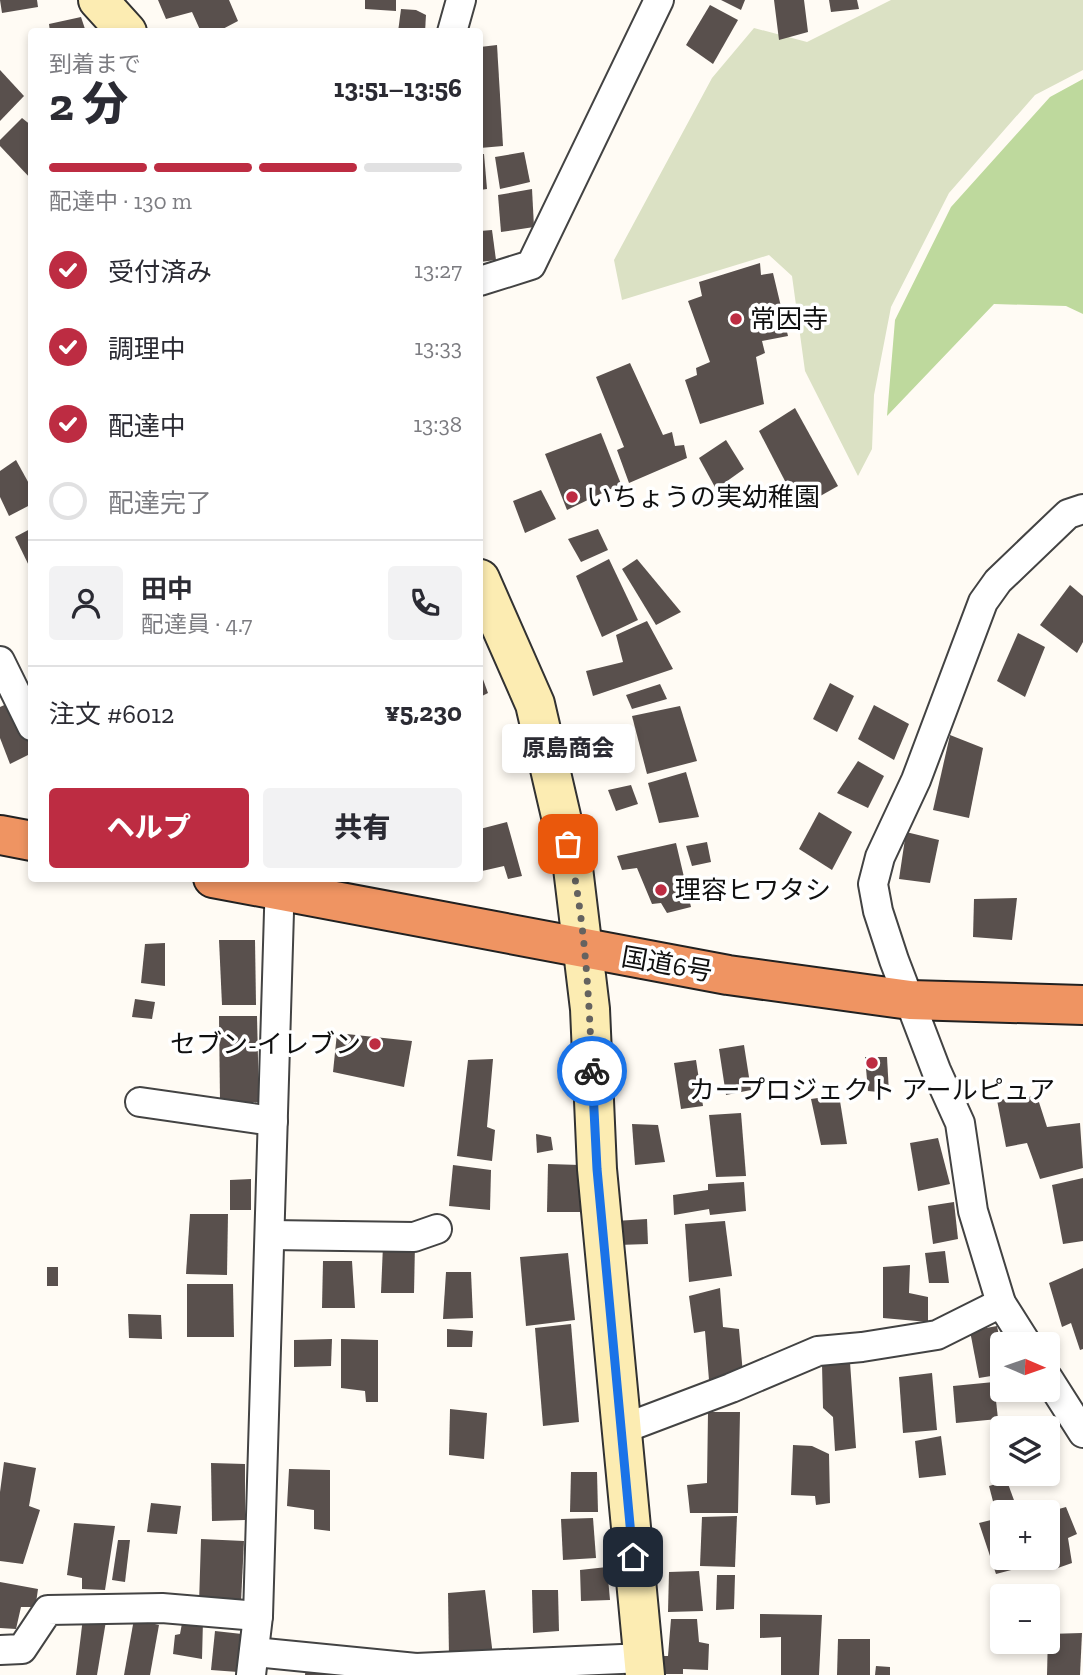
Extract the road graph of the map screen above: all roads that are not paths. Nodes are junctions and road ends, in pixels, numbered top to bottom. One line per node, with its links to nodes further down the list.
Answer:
1 (98, 0): 4 (street)
2 (461, 0): 5 (street)
3 (659, 0): 6 (street)
4 (123, 28)
5 (453, 28)
6 (483, 281)
7 (1083, 509): 17 (street)
8 (483, 596): 9 (street)
9 (488, 624): 16 (street)
10 (0, 661): 11 (street)
11 (28, 718)
12 (0, 835): 13 (highway)
13 (28, 840)
14 (252, 882): 15 (highway, 国道6号)
15 (280, 885): 16 (highway, 国道6号); 20 (street)
16 (583, 949): 17 (highway, 国道6号); 26 (street)
17 (910, 1000): 18 (highway, 国道6号); 23 (street)
18 (1083, 1005)
19 (140, 1102): 20 (street)
20 (273, 1121): 22 (street)
21 (436, 1229): 22 (street)
22 (270, 1235): 28 (street)
23 (1001, 1303): 24 (street); 26 (street)
24 (1019, 1332)
25 (1060, 1397): 27 (street)
26 (620, 1430): 31 (street)
27 (1083, 1433)
28 (258, 1616): 29 (street); 30 (street)
29 (0, 1650)
30 (252, 1663): 31 (street)
31 (644, 1667)

